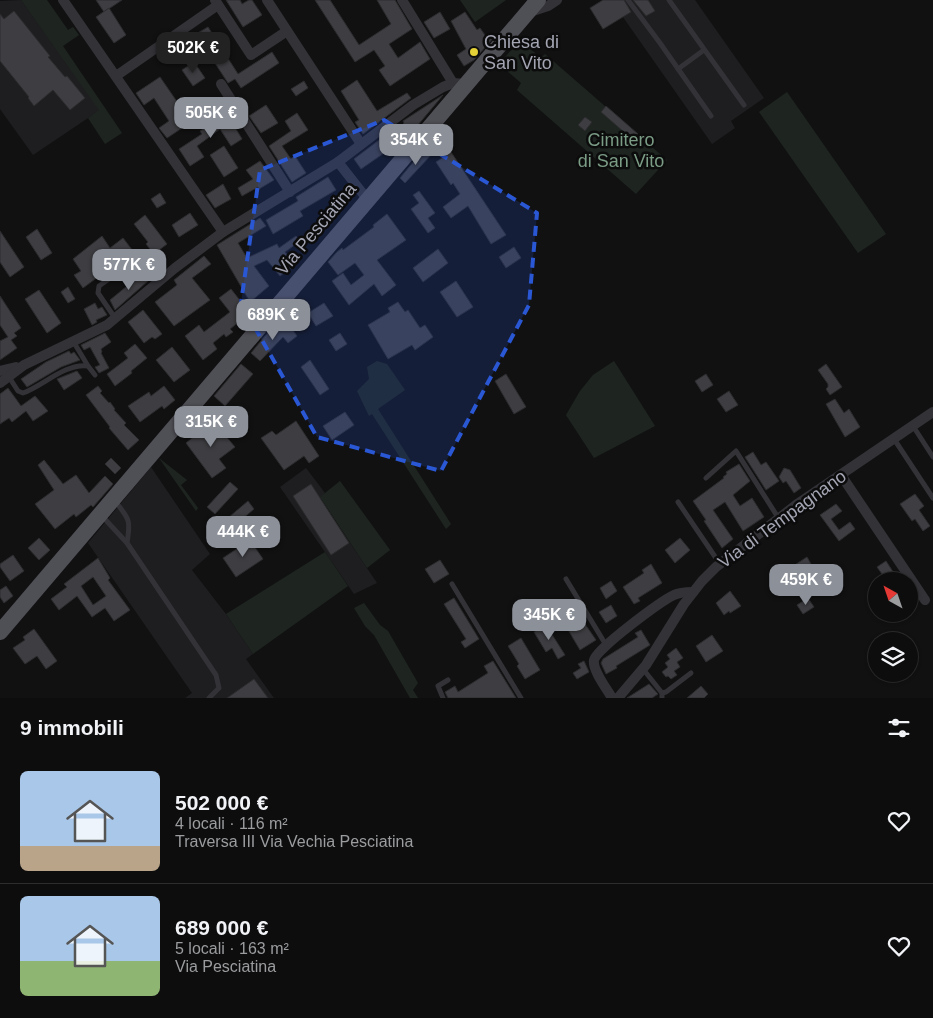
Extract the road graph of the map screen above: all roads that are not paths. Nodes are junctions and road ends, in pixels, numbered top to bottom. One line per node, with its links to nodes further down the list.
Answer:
1 (63, 0): 13 (street)
2 (267, 0): 10 (street)
3 (402, 0): 15 (street)
4 (538, 0): 9 (main road, Via Pesciatina)
5 (557, 0): 9 (street)
6 (628, 0): 12 (lane)
7 (669, 0): 11 (lane)
8 (216, 2): 10 (street); 13 (street)
9 (526, 13): 15 (main road, Via Pesciatina)
10 (287, 31): 18 (street)
11 (704, 50): 12 (lane); 16 (lane)
12 (678, 69): 17 (lane)
13 (116, 76): 22 (street)
14 (221, 84): 20 (street)
15 (459, 84): 18 (street); 21 (main road, Via Pesciatina)
16 (744, 105)
17 (711, 116)
18 (361, 144): 19 (street)
19 (338, 162): 20 (street); 21 (street)
20 (290, 192): 22 (street)
21 (367, 199): 36 (main road, Via Pesciatina)
22 (223, 232): 23 (street)
23 (157, 283): 24 (street); 24 (lane)
24 (115, 318): 25 (street)
25 (73, 341): 26 (lane); 28 (street)
26 (88, 366): 27 (lane); 28 (lane)
27 (94, 375)
28 (3, 377)
29 (933, 412): 30 (street, Via di Tempagnano)
30 (913, 426): 31 (street, Via di Tempagnano); 32 (lane)
31 (894, 439): 33 (street, Via di Tempagnano); 35 (lane)
32 (933, 457)
33 (841, 475): 39 (street, Via di Tempagnano); 45 (street)
34 (706, 478): 39 (lane)
35 (933, 498)
36 (114, 500): 38 (main road, Via Pesciatina); 40 (lane)
37 (678, 502): 41 (lane)
38 (101, 514): 40 (lane); 46 (main road, Via Pesciatina)
39 (778, 519): 41 (street, Via di Tempagnano)
40 (127, 543): 52 (lane)
41 (720, 564): 44 (street, Via di Tempagnano)
42 (566, 579): 47 (lane)
43 (452, 584): 54 (lane)
44 (693, 592): 47 (street); 48 (street, Via di Tempagnano)
45 (925, 600)
46 (0, 632)
47 (606, 645): 55 (street)
48 (643, 668): 51 (lane); 56 (street, Via di Tempagnano)
49 (691, 673): 51 (lane)
50 (448, 680): 53 (lane)
51 (662, 695)
52 (209, 698)
53 (443, 698)
54 (521, 698)
55 (612, 698)
56 (618, 698)

